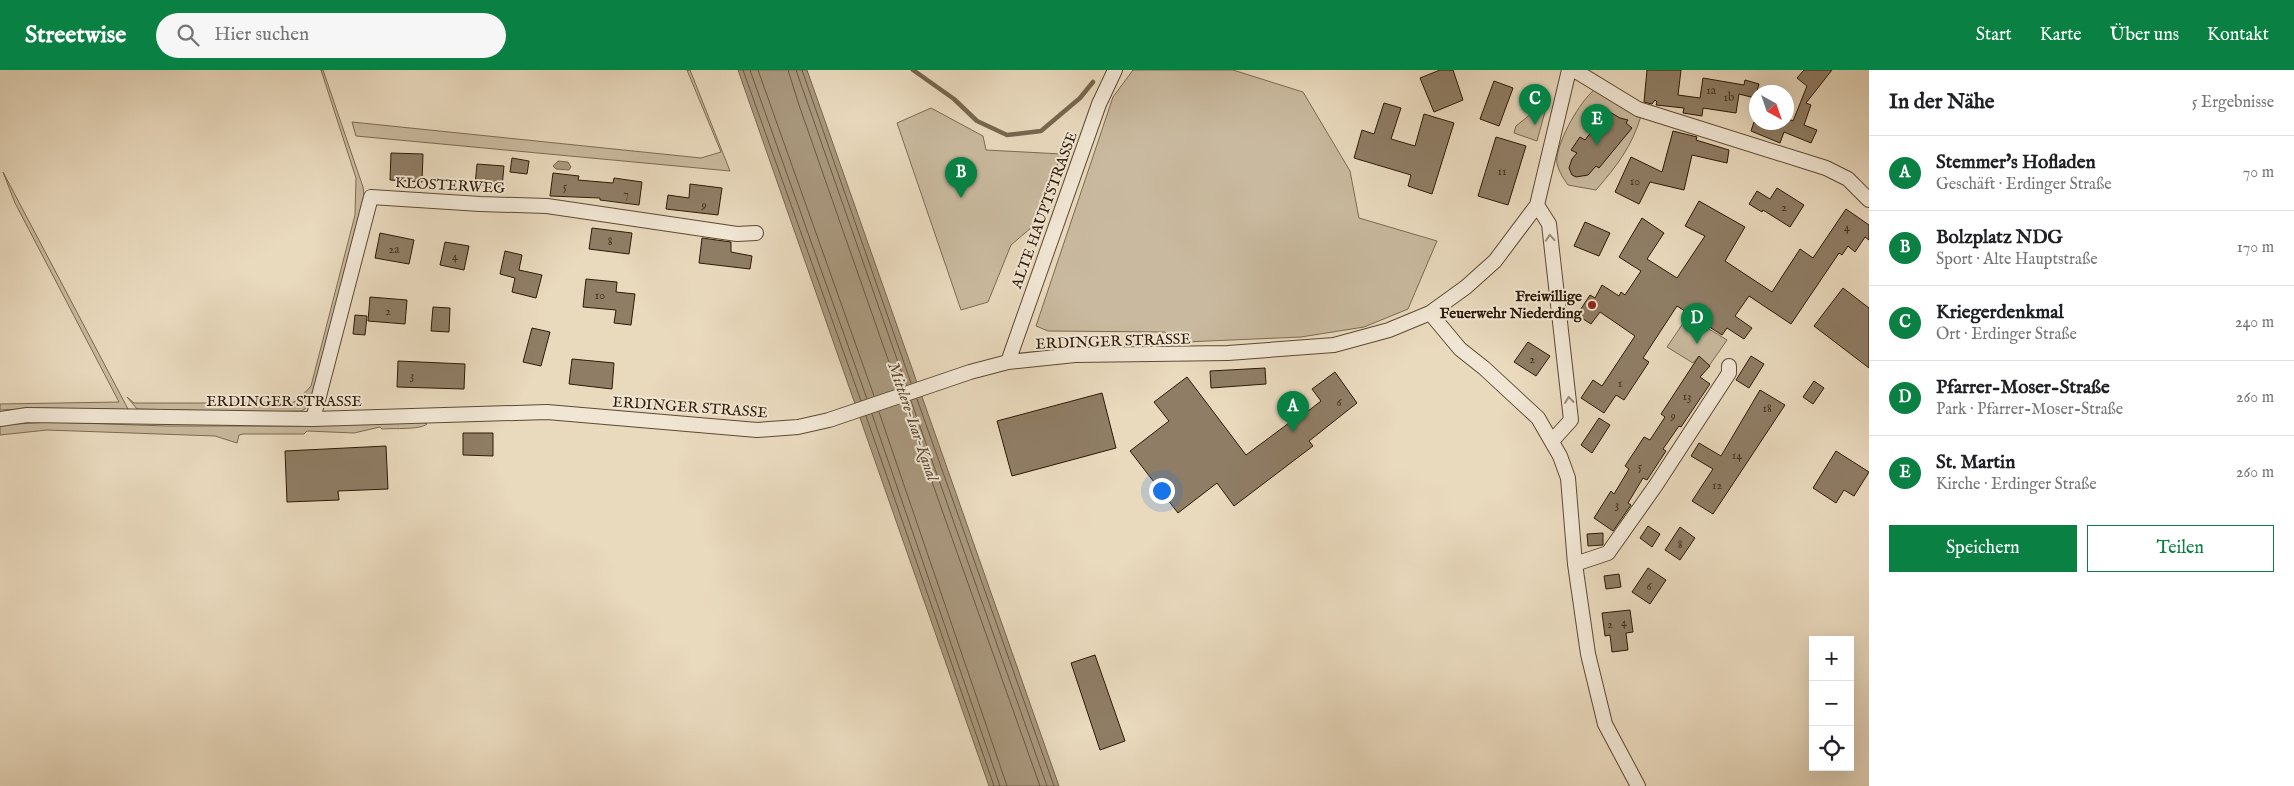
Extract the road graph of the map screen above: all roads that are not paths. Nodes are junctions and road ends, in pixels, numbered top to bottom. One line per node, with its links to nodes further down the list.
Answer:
1 (1115, 70): 8 (street, ALTE HAUPTSTRASSE)
2 (1569, 70): 5 (street, ERDINGER STRASSE)
3 (1574, 70): 4 (street)
4 (1869, 200)
5 (1537, 205): 7 (street, ERDINGER STRASSE); 12 (street, one-way to 5)
6 (756, 233): 11 (street, KLOSTERWEG)
7 (1430, 313): 8 (street, ERDINGER STRASSE); 12 (street)
8 (1008, 362): 11 (street, ERDINGER STRASSE)
9 (1729, 366): 13 (street)
10 (0, 419): 11 (street, ERDINGER STRASSE)
11 (313, 419)
12 (1552, 441): 13 (street)
13 (1575, 564): 14 (street)
14 (1638, 786)

